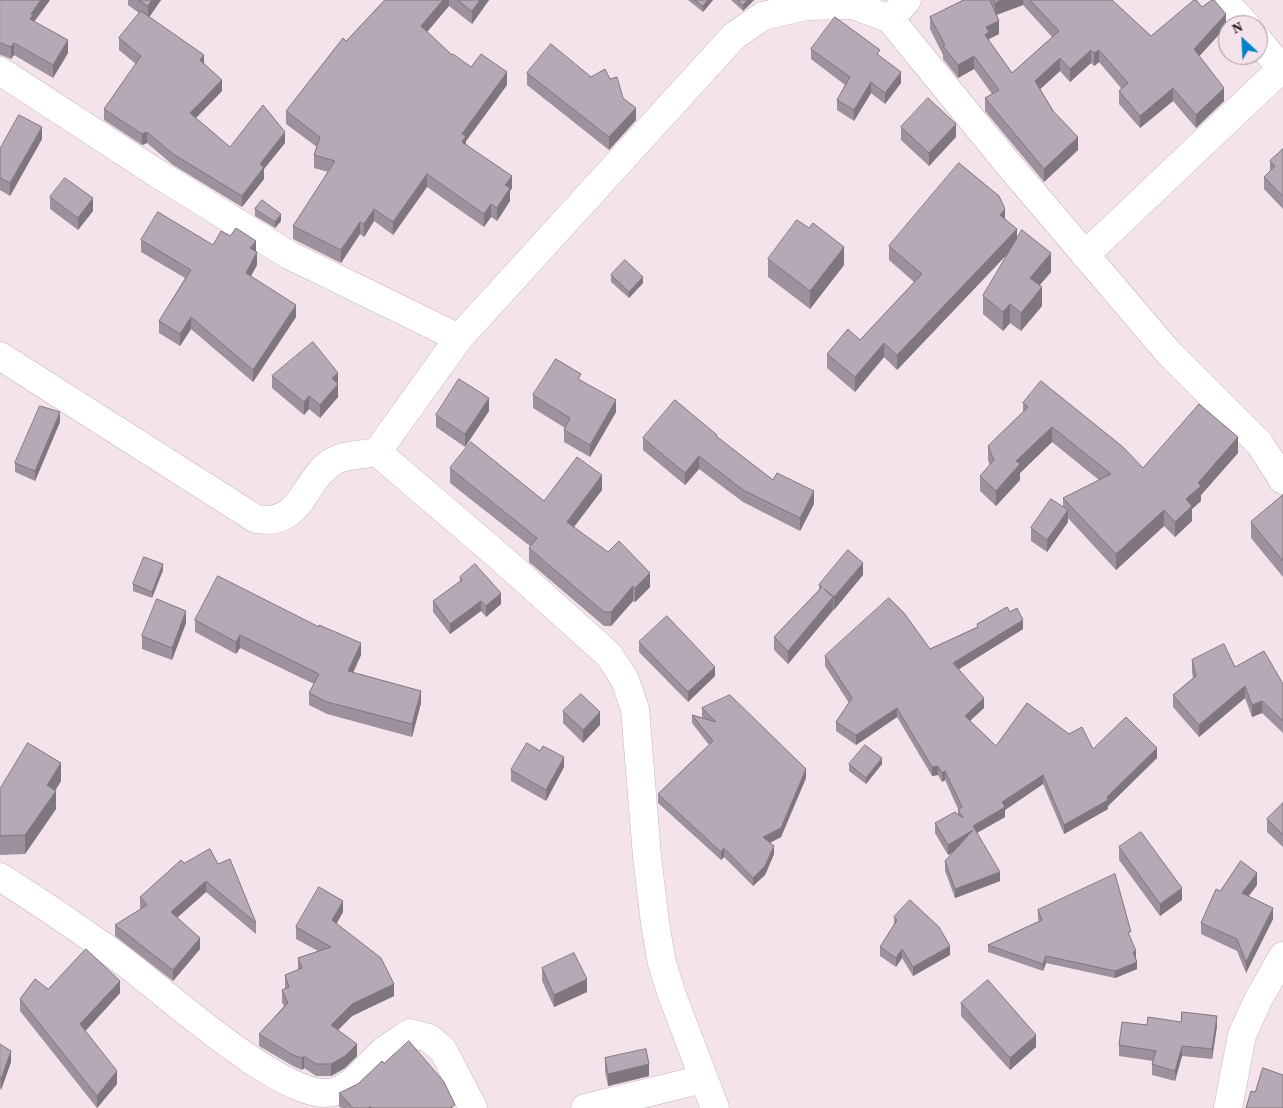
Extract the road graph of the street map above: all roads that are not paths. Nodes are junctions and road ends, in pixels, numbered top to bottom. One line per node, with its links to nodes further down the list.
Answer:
1 (1223, 0): 4 (street)
2 (765, 8): 3 (street); 9 (street)
3 (898, 9): 8 (street)
4 (1237, 15)
5 (1268, 52): 6 (street)
6 (1282, 69): 8 (street)
7 (0, 71): 9 (street)
8 (1086, 255): 12 (street)
9 (459, 338): 11 (street)
10 (0, 356): 11 (street)
11 (378, 452): 15 (street)
12 (1283, 480)
13 (0, 877): 16 (street)
14 (1283, 956): 19 (street)
15 (703, 1079): 17 (street); 18 (street)
16 (473, 1108)
17 (585, 1108)
18 (715, 1108)
19 (1228, 1108)

